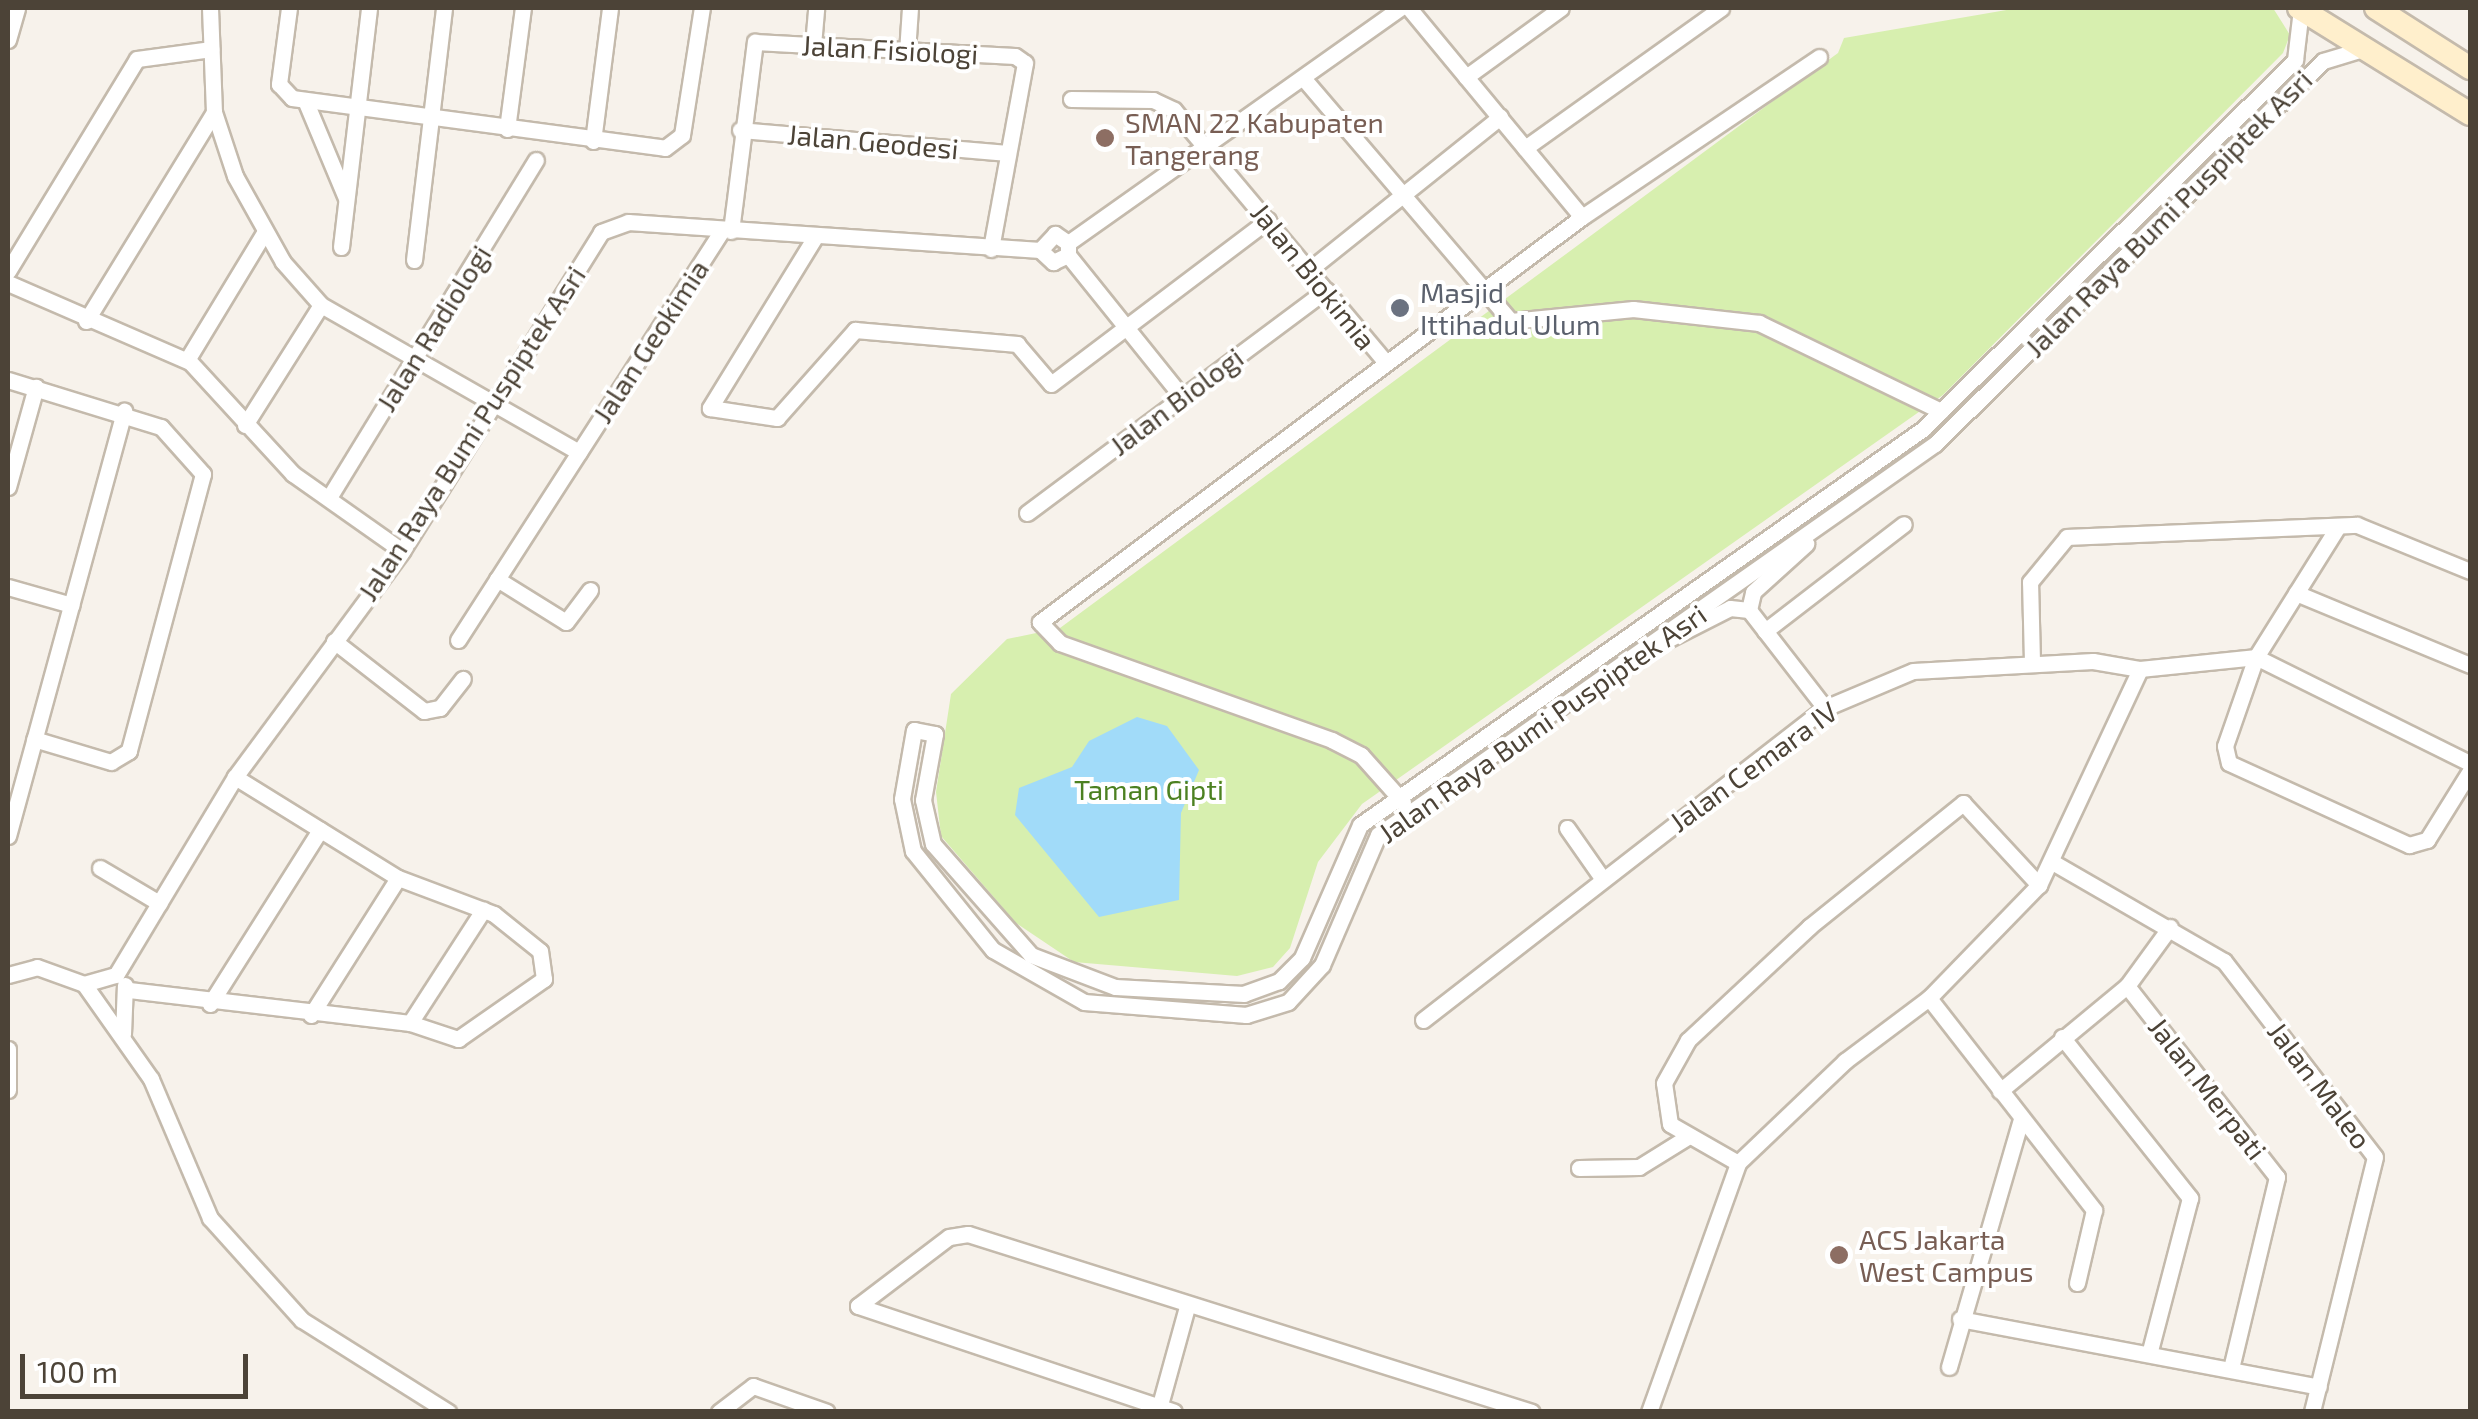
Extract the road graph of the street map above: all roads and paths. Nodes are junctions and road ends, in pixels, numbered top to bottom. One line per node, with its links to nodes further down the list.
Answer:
1 (17, 8): 18 (street)
2 (210, 8): 21 (street)
3 (290, 8): 28 (street)
4 (369, 8): 29 (street)
5 (444, 8): 33 (street)
6 (523, 8): 34 (street)
7 (610, 8): 36 (street)
8 (702, 8): 36 (street)
9 (816, 8): 19 (street)
10 (910, 8): 22 (street)
11 (1400, 8): 17 (street)
12 (1409, 8): 25 (street)
13 (1561, 8): 25 (street)
14 (1720, 8): 38 (street)
15 (2300, 8): 20 (main road); 63 (street, Jalan Raya Bumi Puspiptek Asri)
16 (2376, 8): 24 (main road)
17 (1379, 16): 26 (street)
18 (8, 40)
19 (814, 45): 22 (street, Jalan Fisiologi); 35 (street, Jalan Fisiologi)
20 (2364, 48): 31 (main road); 66 (street, Jalan Raya Bumi Puspiptek Asri)
21 (211, 49): 30 (street); 53 (street)
22 (907, 52): 39 (street, Jalan Fisiologi)
23 (1819, 57): 43 (street)
24 (2470, 68)
25 (1466, 77): 32 (street)
26 (1304, 79): 37 (street); 41 (street)
27 (1071, 99): 37 (street, Jalan Biokimia)
28 (305, 100): 29 (street); 42 (street)
29 (357, 107): 33 (street); 42 (street)
30 (214, 112): 46 (street); 58 (street)
31 (2470, 114)
32 (1500, 117): 38 (street); 41 (street)
33 (431, 118): 34 (street); 51 (street)
34 (506, 129): 36 (street)
35 (740, 130): 39 (street, Jalan Geodesi); 45 (street, Jalan Fisiologi)
36 (593, 141)
37 (1205, 143): 44 (street, Jalan Biokimia); 50 (street)
38 (1525, 148): 43 (street)
39 (1006, 153): 49 (street, Jalan Fisiologi)
40 (536, 160): 60 (street, Jalan Radiologi)
41 (1401, 196): 52 (street); 55 (street)
42 (346, 198): 48 (street)
43 (1582, 217): 55 (street)
44 (1268, 220): 52 (street, Jalan Biokimia); 59 (street)
45 (726, 231): 47 (street, Jalan Raya Bumi Puspiptek Asri); 68 (street, Jalan Raya Bumi Puspiptek Asri); 72 (street, Jalan Geokimia)
46 (264, 233): 57 (street); 61 (street)
47 (815, 236): 49 (street, Jalan Raya Bumi Puspiptek Asri); 59 (street)
48 (340, 247)
49 (991, 249): 50 (street, Jalan Raya Bumi Puspiptek Asri)
50 (1068, 249): 59 (street)
51 (414, 260)
52 (1309, 270): 56 (street, Jalan Biokimia)
53 (8, 271)
54 (8, 283): 58 (street)
55 (1484, 288): 62 (street); 69 (street)
56 (1326, 290): 62 (street, Jalan Biokimia); 67 (street, Jalan Biologi)
57 (322, 305): 60 (street, Jalan Geokimia); 71 (street)
58 (86, 321): 61 (street)
59 (1125, 325): 67 (street)
60 (414, 358): 68 (street, Jalan Geokimia); 74 (street, Jalan Radiologi)
61 (187, 360): 71 (street)
62 (1386, 363): 101 (street)
63 (1976, 376): 66 (street); 69 (street, Jalan Raya Bumi Puspiptek Asri)
64 (8, 380): 65 (street)
65 (36, 388): 70 (street); 73 (street)
66 (1989, 390): 78 (street, Jalan Raya Bumi Puspiptek Asri)
67 (1182, 397): 75 (street, Jalan Biologi)
68 (493, 402): 72 (street, Jalan Geokimia); 79 (street, Jalan Raya Bumi Puspiptek Asri)
69 (1941, 411): 101 (street, Jalan Raya Bumi Puspiptek Asri)
70 (124, 412): 85 (street); 97 (street)
71 (245, 425): 74 (street)
72 (579, 452): 81 (street, Jalan Geokimia)
73 (8, 488)
74 (330, 496): 79 (street)
75 (1027, 513)
76 (1904, 524): 87 (street)
77 (2337, 528): 80 (street); 84 (street); 92 (street)
78 (1814, 532): 86 (street); 90 (street, Jalan Raya Bumi Puspiptek Asri)
79 (402, 550): 89 (street, Jalan Raya Bumi Puspiptek Asri)
80 (2470, 571)
81 (497, 579): 83 (street); 88 (street, Jalan Geokimia)
82 (8, 587): 85 (street)
83 (590, 590)
84 (2296, 594): 91 (street); 93 (street)
85 (71, 605): 97 (street)
86 (1749, 610): 87 (street); 90 (street)
87 (1765, 632): 96 (street)
88 (458, 640)
89 (334, 641): 95 (street); 100 (street, Jalan Raya Bumi Puspiptek Asri)
90 (1658, 642): 102 (street, Jalan Raya Bumi Puspiptek Asri)
91 (2256, 658): 94 (street, Jalan Cemara IV); 98 (street); 99 (street)
92 (2032, 662): 94 (street, Jalan Cemara IV); 96 (street, Jalan Cemara IV)
93 (2470, 666)
94 (2140, 669): 106 (street)
95 (463, 679)
96 (1825, 708): 109 (street, Jalan Cemara IV)
97 (34, 739): 105 (street)
98 (2470, 763)
99 (2470, 771)
100 (235, 777): 104 (street); 111 (street, Jalan Raya Bumi Puspiptek Asri)
101 (1398, 796): 102 (street); 102 (street, Jalan Raya Bumi Puspiptek Asri)
102 (1413, 812)
103 (1567, 828): 109 (street)
104 (320, 830): 108 (street); 120 (street)
105 (8, 836)
106 (2054, 864): 110 (street); 113 (street, Jalan Maleo)
107 (100, 868): 111 (street)
108 (398, 878): 112 (street); 121 (street)
109 (1602, 878): 122 (street, Jalan Cemara IV)
110 (2040, 885): 119 (street); 130 (street)
111 (159, 903): 115 (street, Jalan Raya Bumi Puspiptek Asri)
112 (482, 910): 123 (street); 123 (street)
113 (2170, 926): 117 (street); 139 (street, Jalan Maleo)
114 (8, 975): 116 (street)
115 (116, 975): 116 (street); 118 (street)
116 (84, 984): 124 (street)
117 (2127, 986): 125 (street); 138 (street, Jalan Merpati)
118 (129, 990): 120 (street); 124 (street)
119 (1929, 998): 128 (street); 131 (street)
120 (210, 1004): 121 (street)
121 (311, 1015): 123 (street)
122 (1424, 1020)
123 (410, 1023)
124 (122, 1034): 143 (street)
125 (2062, 1037): 128 (street); 136 (street)
126 (8, 1049): 127 (street)
127 (8, 1090)
128 (2000, 1091): 129 (street)
129 (2022, 1119): 133 (street); 135 (street)
130 (1689, 1136): 131 (street); 132 (street)
131 (1738, 1163): 146 (street)
132 (1580, 1168)
133 (2077, 1283)
134 (1187, 1307): 141 (street); 141 (street); 142 (street)
135 (1960, 1319): 136 (street); 137 (street)
136 (2150, 1351): 138 (street)
137 (1949, 1366)
138 (2231, 1368): 139 (street)
139 (2318, 1386): 147 (street, Jalan Maleo)
140 (782, 1404): 144 (street); 145 (street)
141 (1164, 1410)
142 (1528, 1411)
143 (448, 1412)
144 (719, 1412)
145 (827, 1412)
146 (1650, 1412)
147 (2312, 1412)

